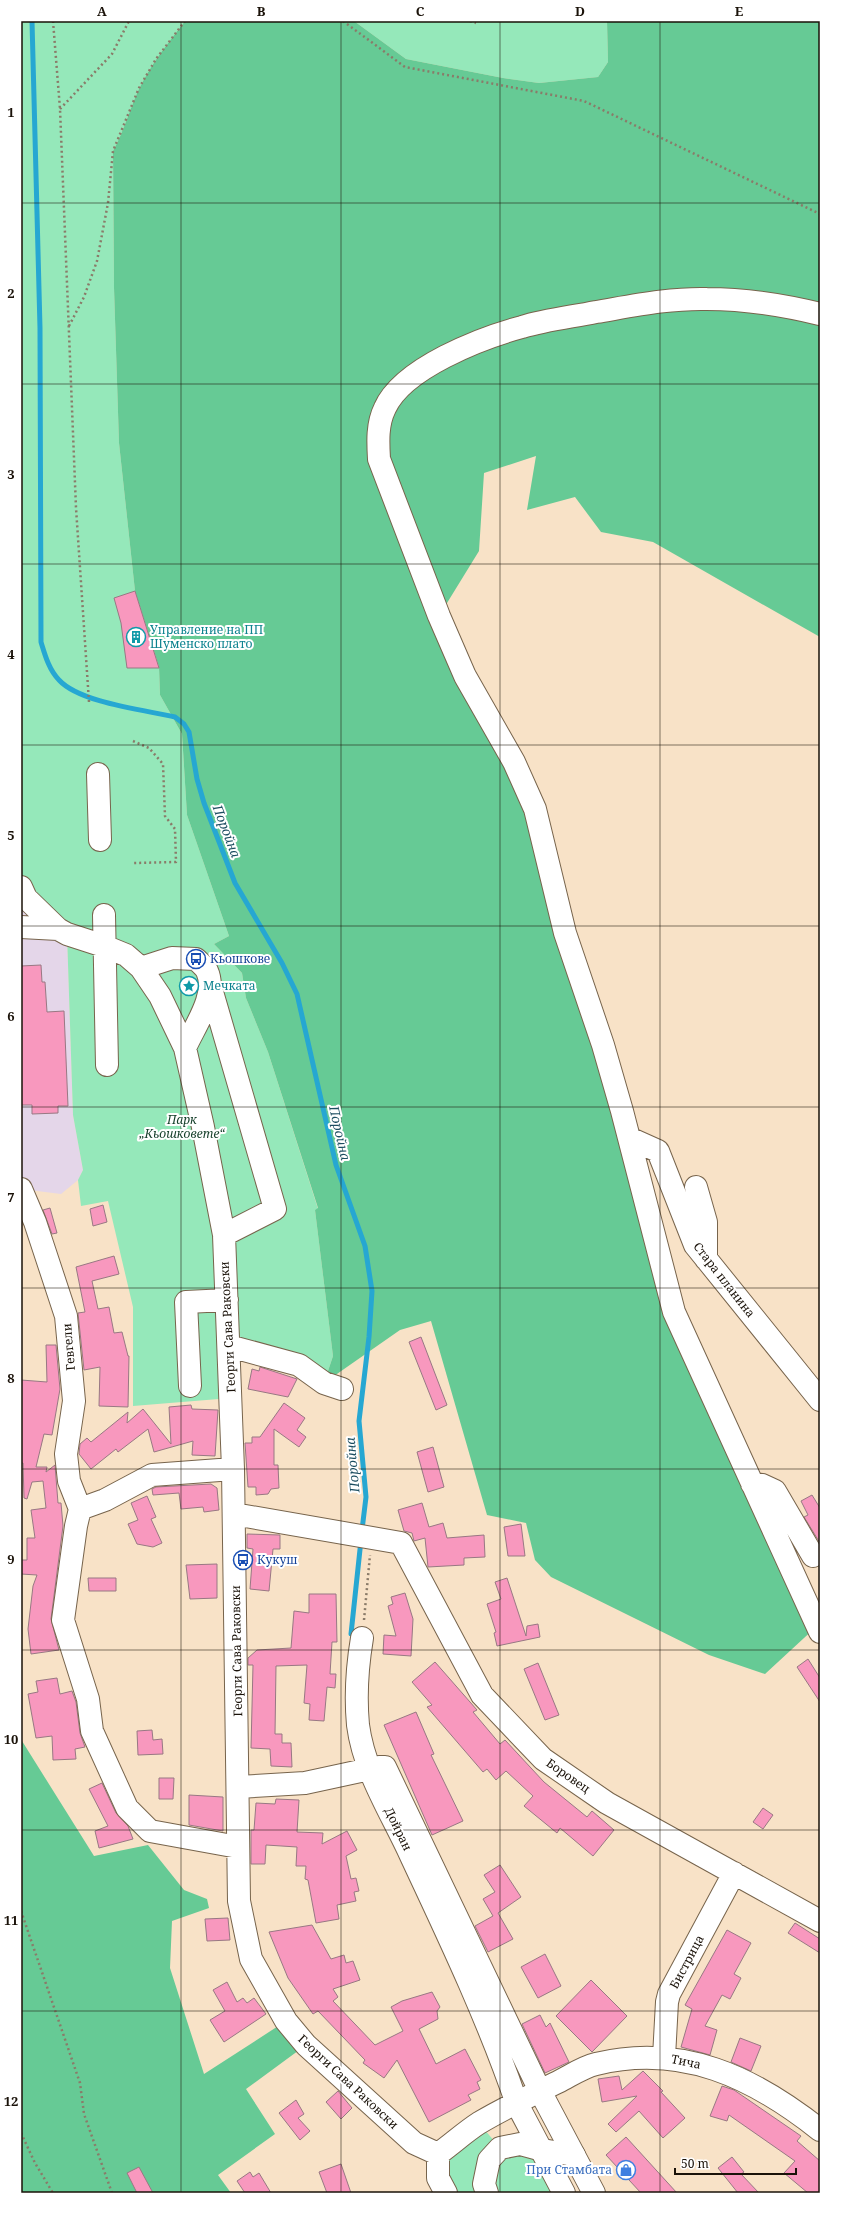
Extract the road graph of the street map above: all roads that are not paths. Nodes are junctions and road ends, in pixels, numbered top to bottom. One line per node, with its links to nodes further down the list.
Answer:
1 (820, 314): 13 (street)
2 (98, 774): 3 (street)
3 (100, 840)
4 (21, 887): 7 (street, Георги Сава Раковски)
5 (104, 915): 8 (street)
6 (21, 927): 7 (street)
7 (58, 929): 8 (street, Георги Сава Раковски)
8 (104, 946): 9 (street, Георги Сава Раковски); 12 (street)
9 (141, 968): 10 (street); 11 (street, Георги Сава Раковски)
10 (210, 985): 11 (street); 16 (street)
11 (184, 1048): 16 (street, Георги Сава Раковски)
12 (108, 1065)
13 (629, 1138): 17 (street, Стара планина); 24 (street)
14 (696, 1187): 17 (street)
15 (21, 1190): 25 (street, Гевгели)
16 (224, 1235): 18 (street, Георги Сава Раковски)
17 (706, 1259): 22 (street, Стара планина)
18 (227, 1300): 19 (street, Георги Сава Раковски); 20 (street)
19 (229, 1346): 21 (street); 23 (street, Георги Сава Раковски)
20 (190, 1386)
21 (342, 1390)
22 (820, 1400)
23 (233, 1469): 25 (street); 26 (street, Георги Сава Раковски)
24 (752, 1484): 27 (street); 28 (street)
25 (80, 1509): 32 (street)
26 (234, 1514): 31 (street, Георги Сава Раковски); 33 (street, Боровец)
27 (813, 1556)
28 (818, 1629)
29 (362, 1638): 30 (street, Дойран)
30 (379, 1771): 31 (street); 36 (street, Дойран); 37 (street, Дойран)
31 (239, 1787): 32 (street, Георги Сава Раковски)
32 (238, 1847): 40 (street, Георги Сава Раковски)
33 (734, 1874): 34 (street, Боровец); 35 (street, Бистрица)
34 (820, 1921)
35 (664, 2057): 36 (street, Тича); 38 (street, Тича)
36 (540, 2091): 37 (street); 41 (street, Дойран)
37 (517, 2104): 39 (street, Дойран); 40 (street)
38 (820, 2130)
39 (542, 2150): 41 (street); 43 (street); 44 (street, Дойран)
40 (438, 2154): 42 (street)
41 (574, 2155): 45 (street, Дойран)
42 (446, 2193)
43 (487, 2193)
44 (564, 2193)
45 (594, 2193)

